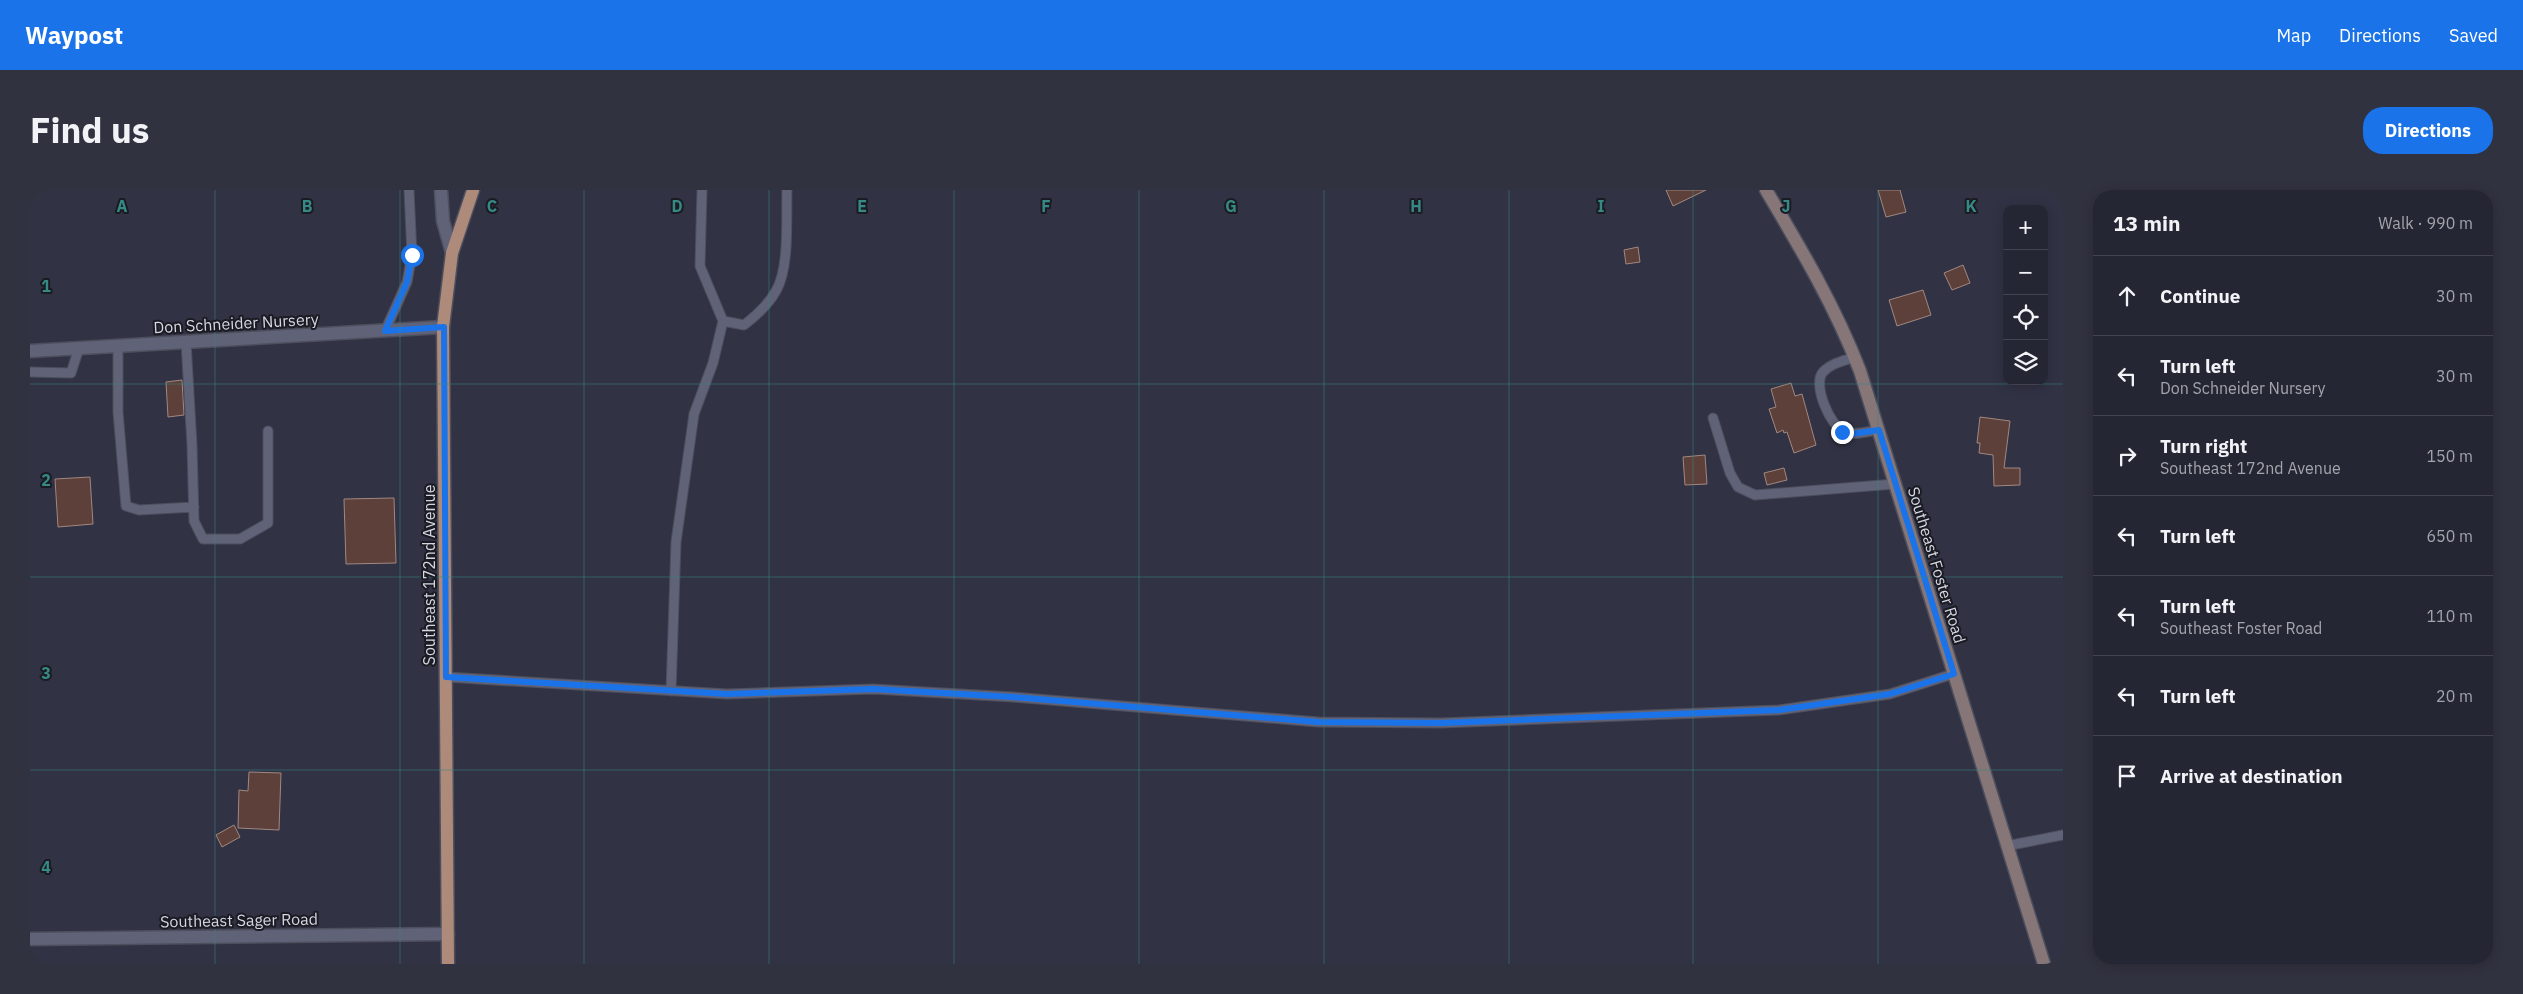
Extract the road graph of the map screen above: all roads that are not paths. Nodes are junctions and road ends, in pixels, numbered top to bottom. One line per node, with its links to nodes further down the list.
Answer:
1 (409, 190): 10 (lane)
2 (441, 190): 7 (street)
3 (473, 190): 7 (main road, Southeast 172nd Avenue)
4 (702, 190): 8 (lane)
5 (787, 190): 8 (lane)
6 (1766, 190): 15 (main road, Southeast Foster Road)
7 (452, 253): 9 (main road, Southeast 172nd Avenue)
8 (723, 321): 24 (lane)
9 (444, 327): 10 (street, Don Schneider Nursery); 23 (main road, Southeast 172nd Avenue)
10 (385, 331): 11 (street, Don Schneider Nursery)
11 (186, 342): 12 (street, Don Schneider Nursery); 21 (lane)
12 (118, 346): 13 (street, Don Schneider Nursery); 21 (lane)
13 (79, 348): 14 (street, Don Schneider Nursery); 16 (lane)
14 (30, 351)
15 (1855, 357): 18 (main road, Southeast Foster Road); 18 (lane)
16 (30, 372)
17 (1713, 418): 20 (lane)
18 (1879, 430): 20 (main road, Southeast Foster Road)
19 (268, 431): 21 (lane)
20 (1895, 484): 22 (main road, Southeast Foster Road)
21 (194, 507)
22 (1954, 674): 24 (lane); 26 (main road, Southeast Foster Road)
23 (446, 677): 24 (lane); 27 (main road, Southeast 172nd Avenue)
24 (671, 691)
25 (2063, 835): 26 (lane)
26 (2006, 846): 30 (main road, Southeast Foster Road)
27 (448, 934): 28 (street, Southeast Sager Road); 29 (main road, Southeast 172nd Avenue)
28 (30, 939)
29 (448, 964)
30 (2044, 964)

